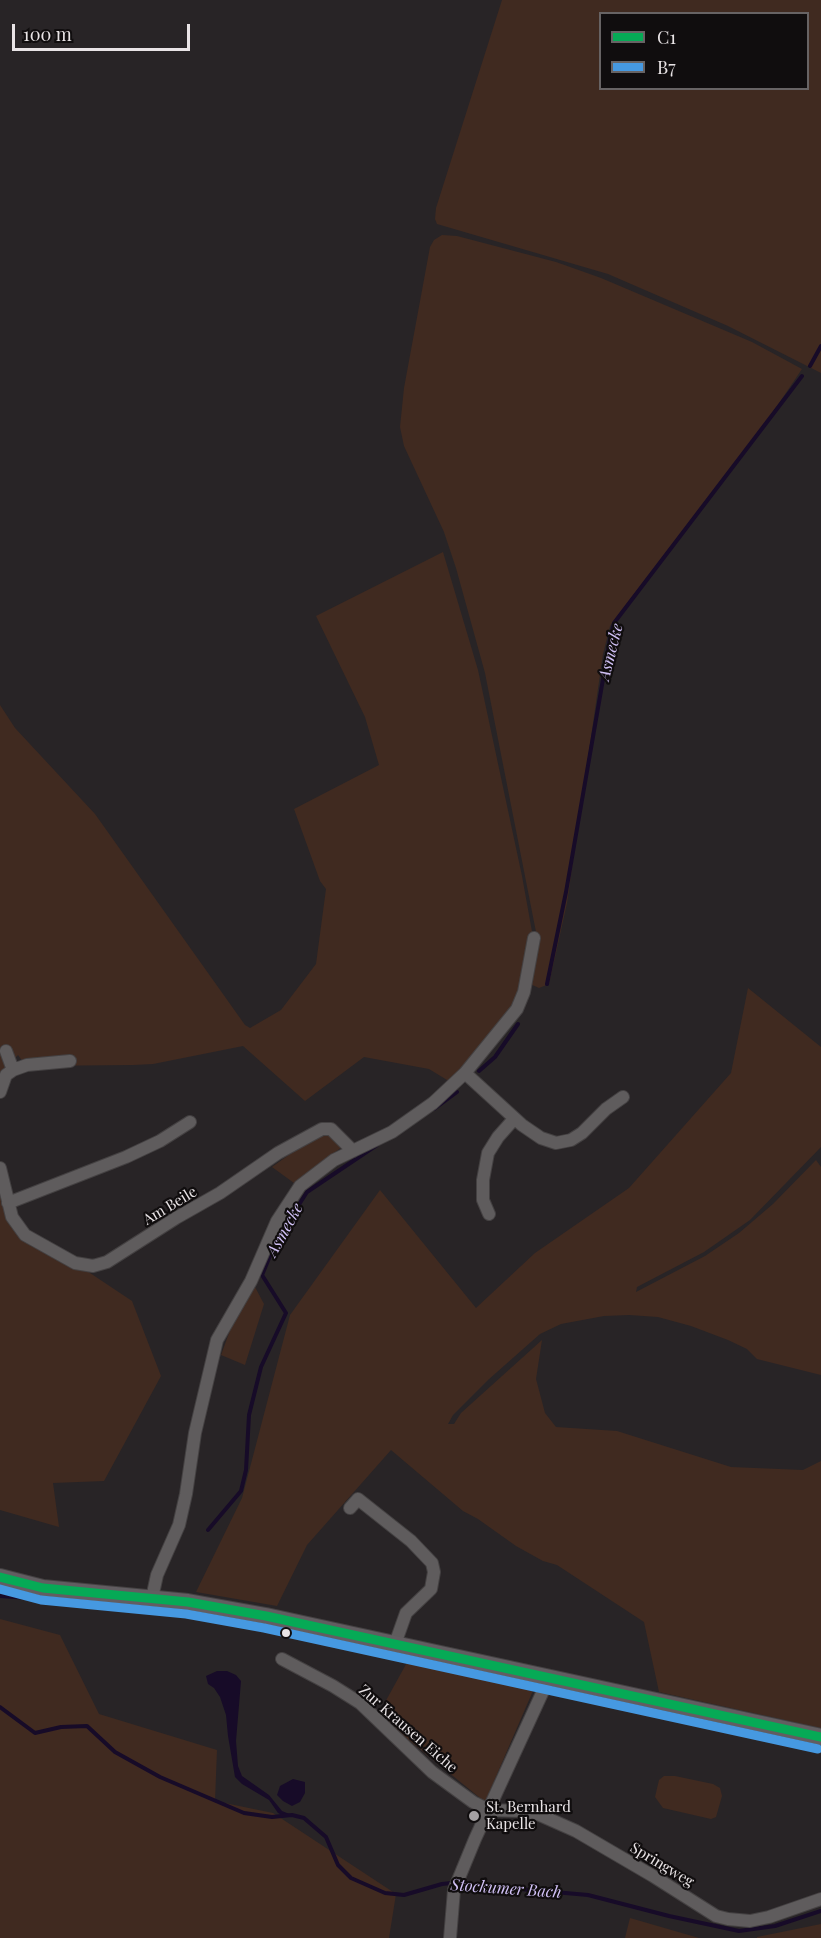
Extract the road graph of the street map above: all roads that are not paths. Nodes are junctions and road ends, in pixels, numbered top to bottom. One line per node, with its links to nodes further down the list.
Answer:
1 (534, 938): 5 (street)
2 (6, 1051): 4 (street)
3 (70, 1060): 4 (street)
4 (13, 1070): 6 (street)
5 (465, 1073): 8 (street); 10 (street)
6 (0, 1092)
7 (623, 1097): 8 (street)
8 (514, 1119): 13 (street)
9 (190, 1122): 12 (street)
10 (353, 1151): 12 (street, Am Beile); 16 (street)
11 (0, 1168): 12 (street, Am Beile)
12 (8, 1203)
13 (489, 1214)
14 (350, 1508): 17 (street)
15 (1, 1579): 16 (main road)
16 (152, 1598): 17 (main road)
17 (395, 1644): 19 (main road)
18 (282, 1659): 21 (street, Zur Krausen Eiche)
19 (549, 1678): 20 (main road); 21 (street)
20 (821, 1737)
21 (489, 1810): 22 (street, Springweg); 23 (street)
22 (821, 1899)
23 (450, 1938)

